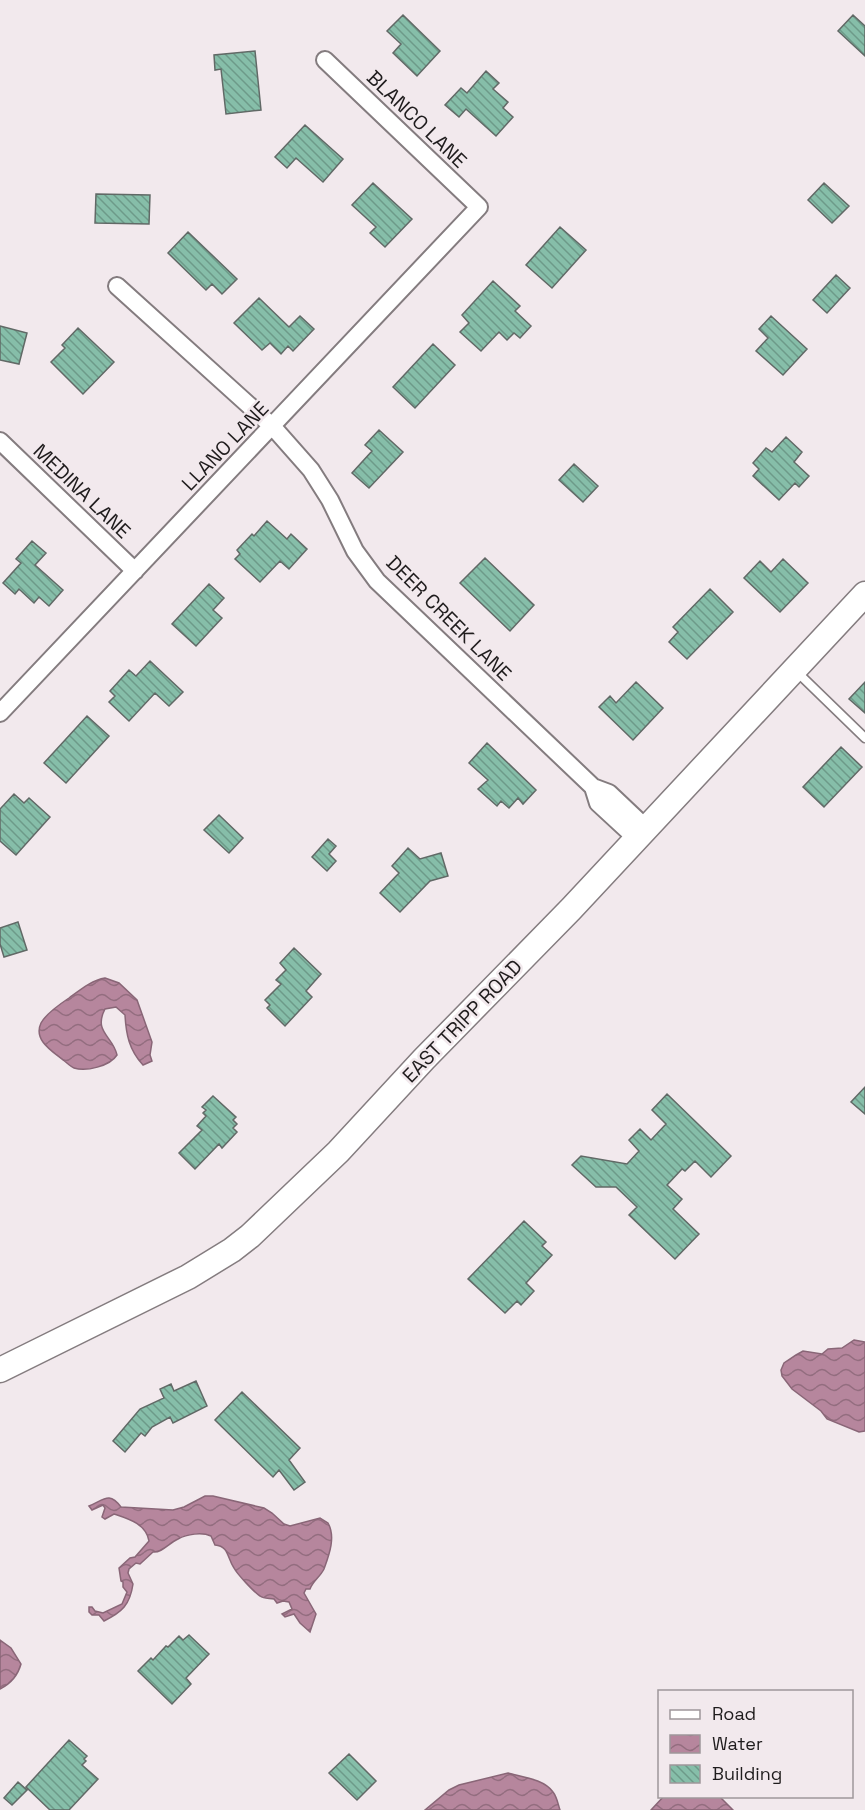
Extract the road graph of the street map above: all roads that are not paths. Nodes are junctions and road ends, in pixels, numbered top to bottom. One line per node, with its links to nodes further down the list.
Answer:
1 (325, 60): 2 (street, BLANCO LANE)
2 (479, 207): 4 (street, LLANO LANE)
3 (117, 286): 4 (street, DEER CREEK LANE)
4 (273, 427): 6 (street, LLANO LANE); 11 (street, DEER CREEK LANE)
5 (0, 441): 6 (street, MEDINA LANE)
6 (135, 571): 9 (street, LLANO LANE)
7 (865, 594): 8 (street, EAST TRIPP ROAD)
8 (794, 669): 10 (lane); 11 (street, EAST TRIPP ROAD)
9 (0, 713)
10 (865, 738)
11 (642, 833): 12 (street, EAST TRIPP ROAD)
12 (0, 1370)

